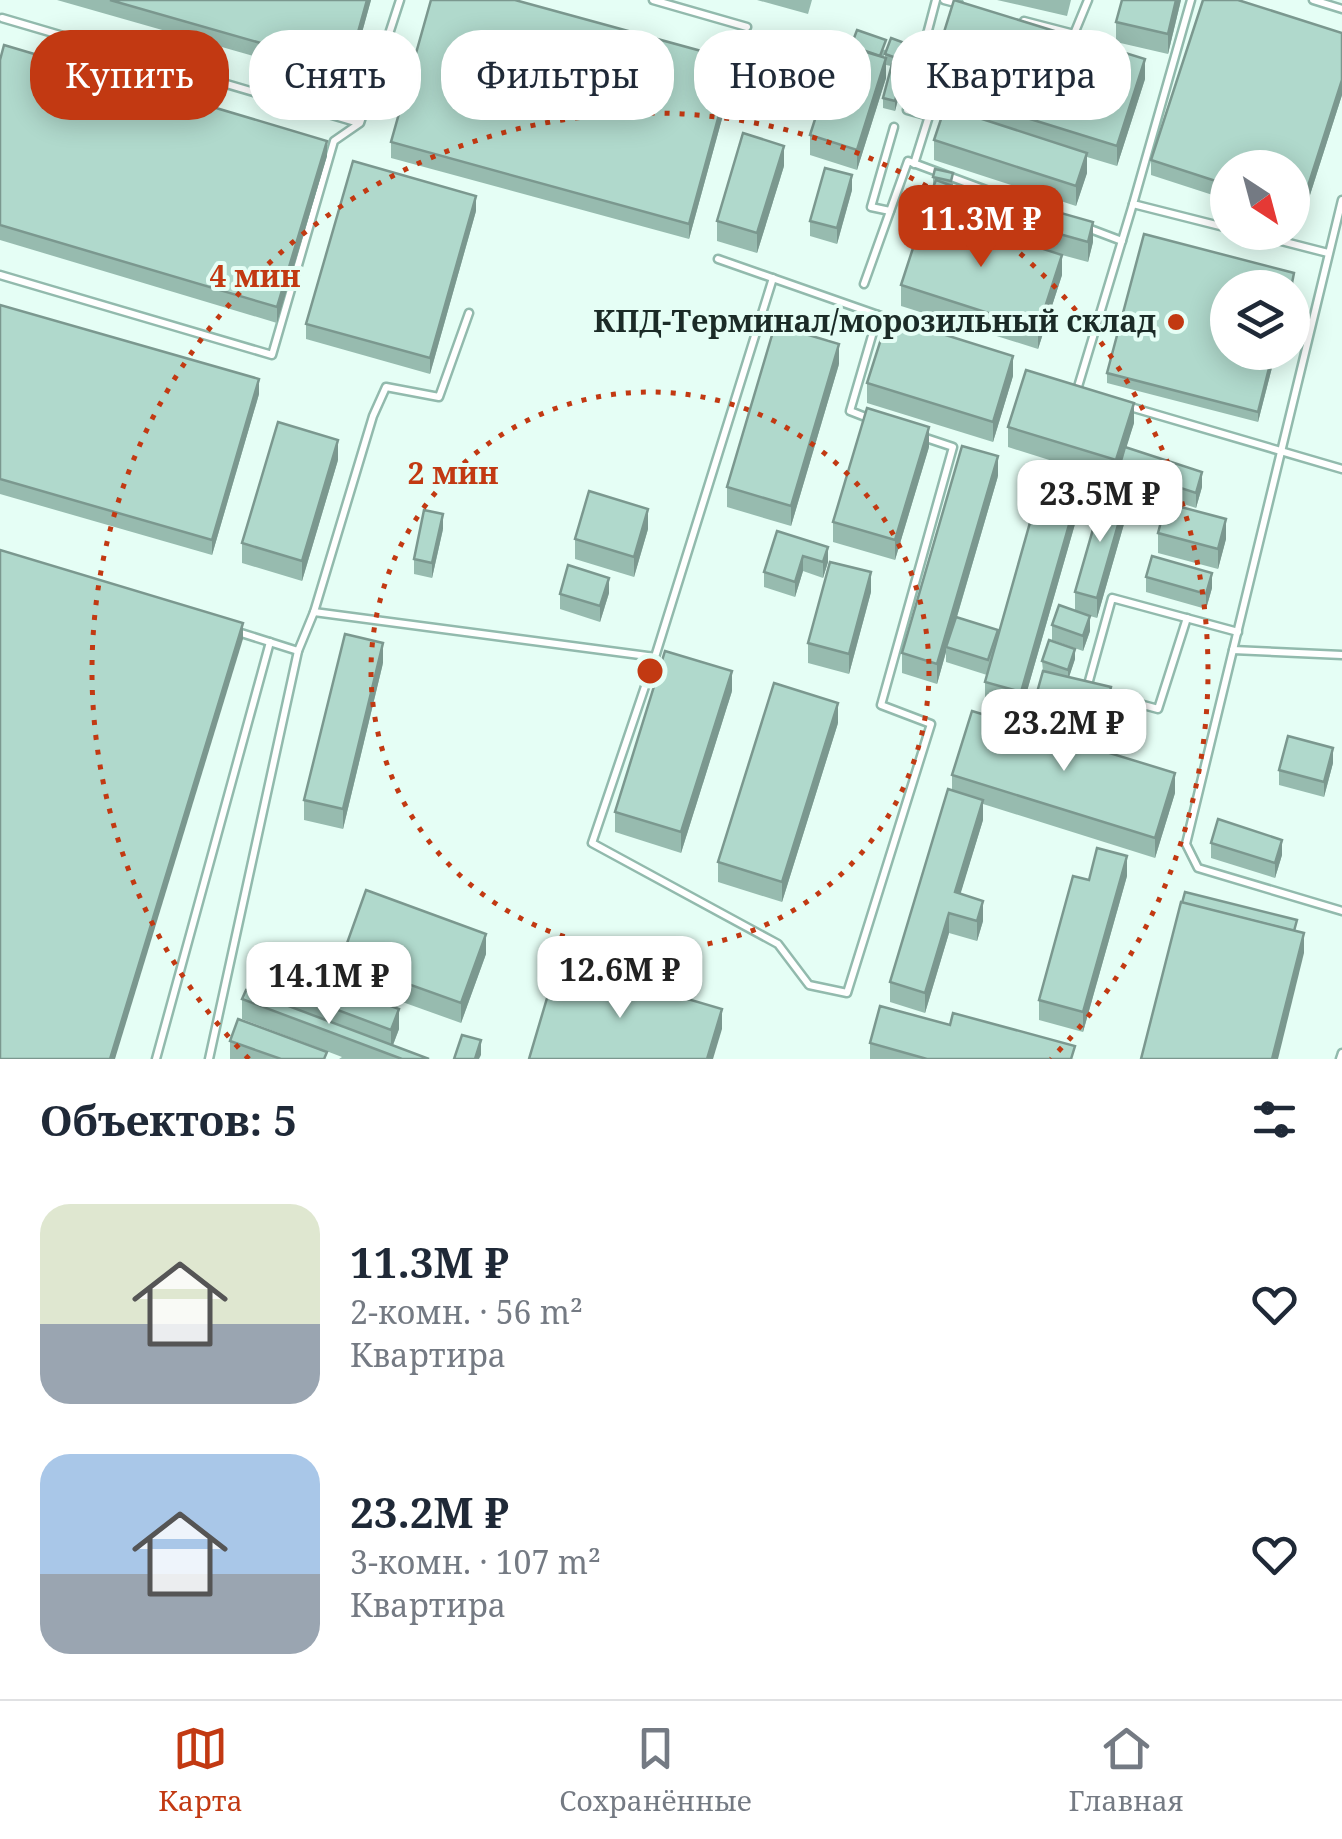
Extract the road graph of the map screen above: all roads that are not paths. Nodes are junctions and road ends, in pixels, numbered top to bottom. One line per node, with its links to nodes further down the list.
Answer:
1 (400, 0): 13 (lane)
2 (653, 0): 12 (lane)
3 (936, 0): 15 (lane)
4 (944, 0): 8 (lane)
5 (1088, 0): 11 (lane)
6 (1191, 0): 18 (lane)
7 (1314, 0): 9 (lane)
8 (962, 5)
9 (1342, 9)
10 (2, 18): 13 (lane)
11 (1018, 20)
12 (747, 27)
13 (360, 123): 26 (lane)
14 (894, 127): 19 (lane)
15 (914, 164): 17 (lane); 19 (lane)
16 (1342, 200): 24 (lane)
17 (1018, 202)
18 (1132, 204): 21 (lane); 22 (lane)
19 (890, 211): 28 (lane)
20 (1070, 221): 22 (lane)
21 (1210, 224)
22 (1122, 240): 32 (lane)
23 (1310, 248): 24 (lane)
24 (1328, 253): 36 (lane)
25 (718, 258): 27 (lane)
26 (0, 275)
27 (773, 278): 30 (lane); 46 (lane)
28 (864, 284)
29 (470, 313): 38 (lane)
30 (878, 315): 31 (lane); 34 (lane)
31 (910, 326)
32 (1095, 396)
33 (1112, 402): 36 (lane)
34 (884, 423)
35 (919, 435): 46 (lane)
36 (1282, 452): 37 (lane); 41 (lane)
37 (1342, 469)
38 (314, 612): 44 (lane); 46 (lane)
39 (1187, 618): 39 (lane); 41 (lane)
40 (234, 630): 42 (lane)
41 (1238, 632): 43 (lane)
42 (270, 642): 44 (lane); 48 (lane)
43 (1233, 650): 45 (lane); 47 (lane)
44 (298, 651): 49 (lane)
45 (1342, 655)
46 (654, 657)
47 (1342, 911)
48 (156, 1059)
49 (209, 1059)

